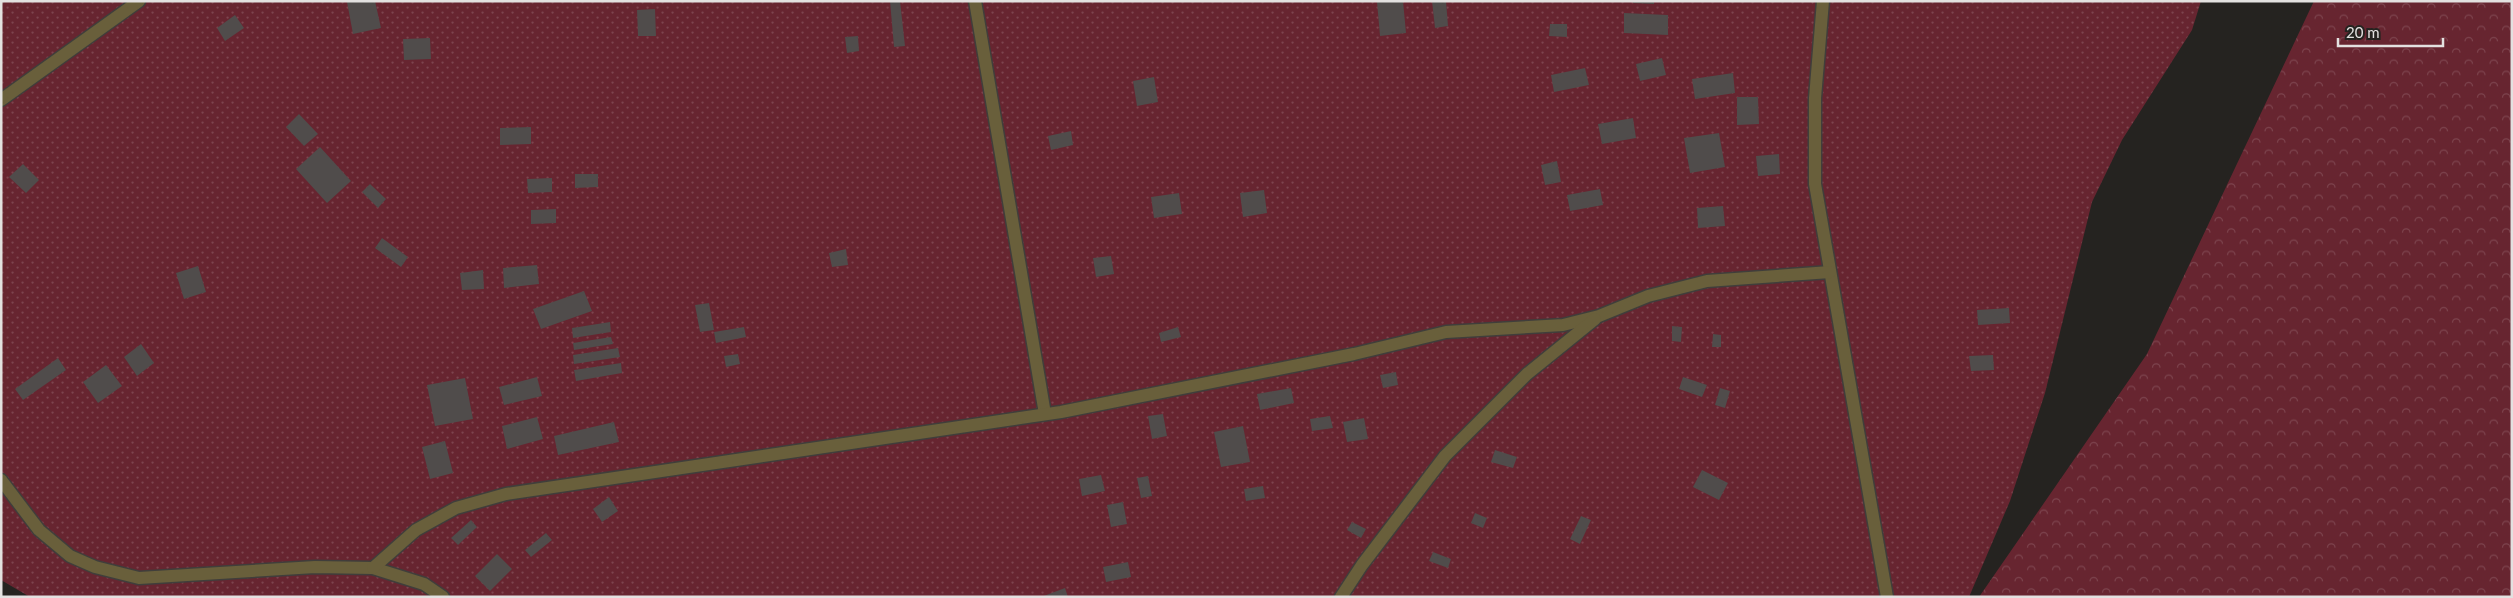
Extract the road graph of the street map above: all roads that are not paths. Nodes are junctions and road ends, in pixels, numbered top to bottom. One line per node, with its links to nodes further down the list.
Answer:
1 (139, 1): 4 (lane)
2 (975, 1): 7 (lane)
3 (1823, 1): 5 (lane)
4 (1, 100)
5 (1830, 272): 6 (lane); 12 (lane)
6 (1599, 316): 7 (lane); 11 (lane)
7 (1045, 414): 9 (lane)
8 (1, 480): 9 (lane)
9 (373, 568): 10 (lane)
10 (443, 597)
11 (1341, 597)
12 (1887, 597)

